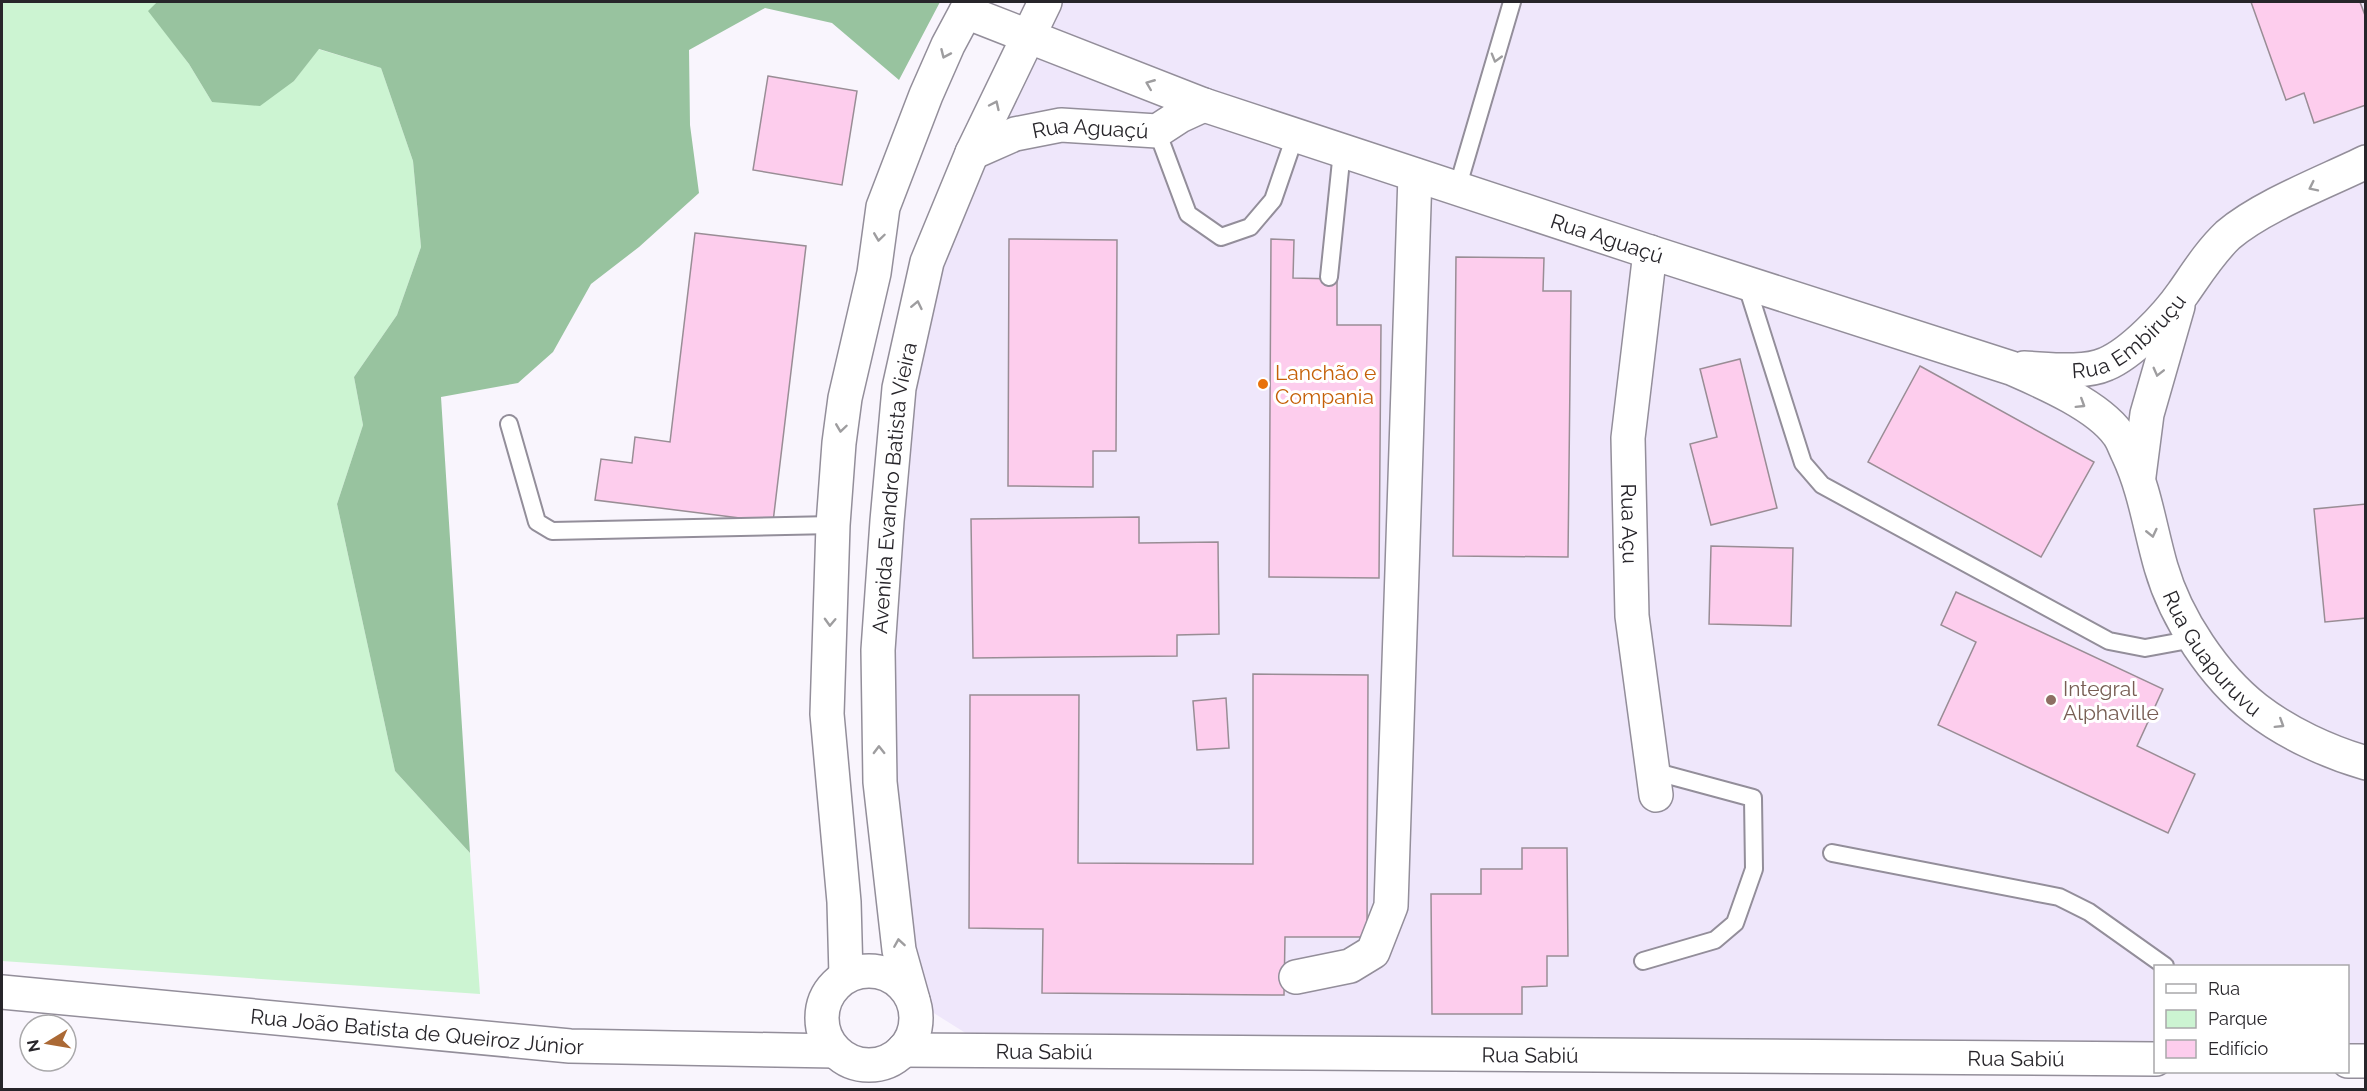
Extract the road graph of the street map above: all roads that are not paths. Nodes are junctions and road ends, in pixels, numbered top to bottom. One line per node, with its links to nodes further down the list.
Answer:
1 (1045, 2): 4 (street, Avenida Evandro Batista Vieira)
2 (1512, 2): 12 (lane, one-way to 12)
3 (968, 7): 4 (street, Rua Aguaçú); 20 (street, one-way to 20)
4 (1027, 35): 5 (street, Rua Aguaçú, one-way to 4); 9 (street, Avenida Evandro Batista Vieira, one-way to 4)
5 (1204, 105): 6 (street, Rua Aguaçú); 7 (street, Rua Aguaçú)
6 (1157, 131): 7 (lane); 9 (street, Rua Aguaçú)
7 (1295, 136): 8 (street, Rua Aguaçú)
8 (1342, 151): 11 (street, Rua Aguaçú); 14 (lane)
9 (972, 153): 30 (street, Avenida Evandro Batista Vieira, one-way to 9)
10 (2366, 162): 16 (street, Rua Embiruçu, one-way to 16)
11 (1415, 175): 12 (street, Rua Aguaçú); 28 (street)
12 (1457, 189): 13 (street, Rua Aguaçú)
13 (1650, 252): 15 (street, Rua Aguaçú); 23 (street, Rua Açu)
14 (1329, 277)
15 (1746, 283): 17 (street, Rua Aguaçú); 21 (lane)
16 (2182, 296): 17 (street, Rua Embiruçu); 19 (street, one-way to 19)
17 (2011, 368): 19 (street, Rua Embiruçu, one-way to 19)
18 (509, 424): 20 (lane)
19 (2139, 476): 21 (street, Rua Guapuruvu, one-way to 21)
20 (833, 525): 27 (street, one-way to 27)
21 (2194, 639): 22 (street, Rua Guapuruvu, one-way to 22)
22 (2366, 763)
23 (1655, 783): 25 (lane)
24 (1832, 853): 26 (lane)
25 (1643, 961)
26 (2164, 965)
27 (846, 976): 30 (street); 32 (street)
28 (1296, 977)
29 (2, 992): 32 (street, Rua João Batista de Queiroz Júnior)
30 (913, 1000): 31 (street)
31 (903, 1050): 32 (street); 33 (street, Rua Sabiú)
32 (835, 1051)
33 (2154, 1059)
34 (2349, 1061): 35 (street)
35 (2366, 1061)

